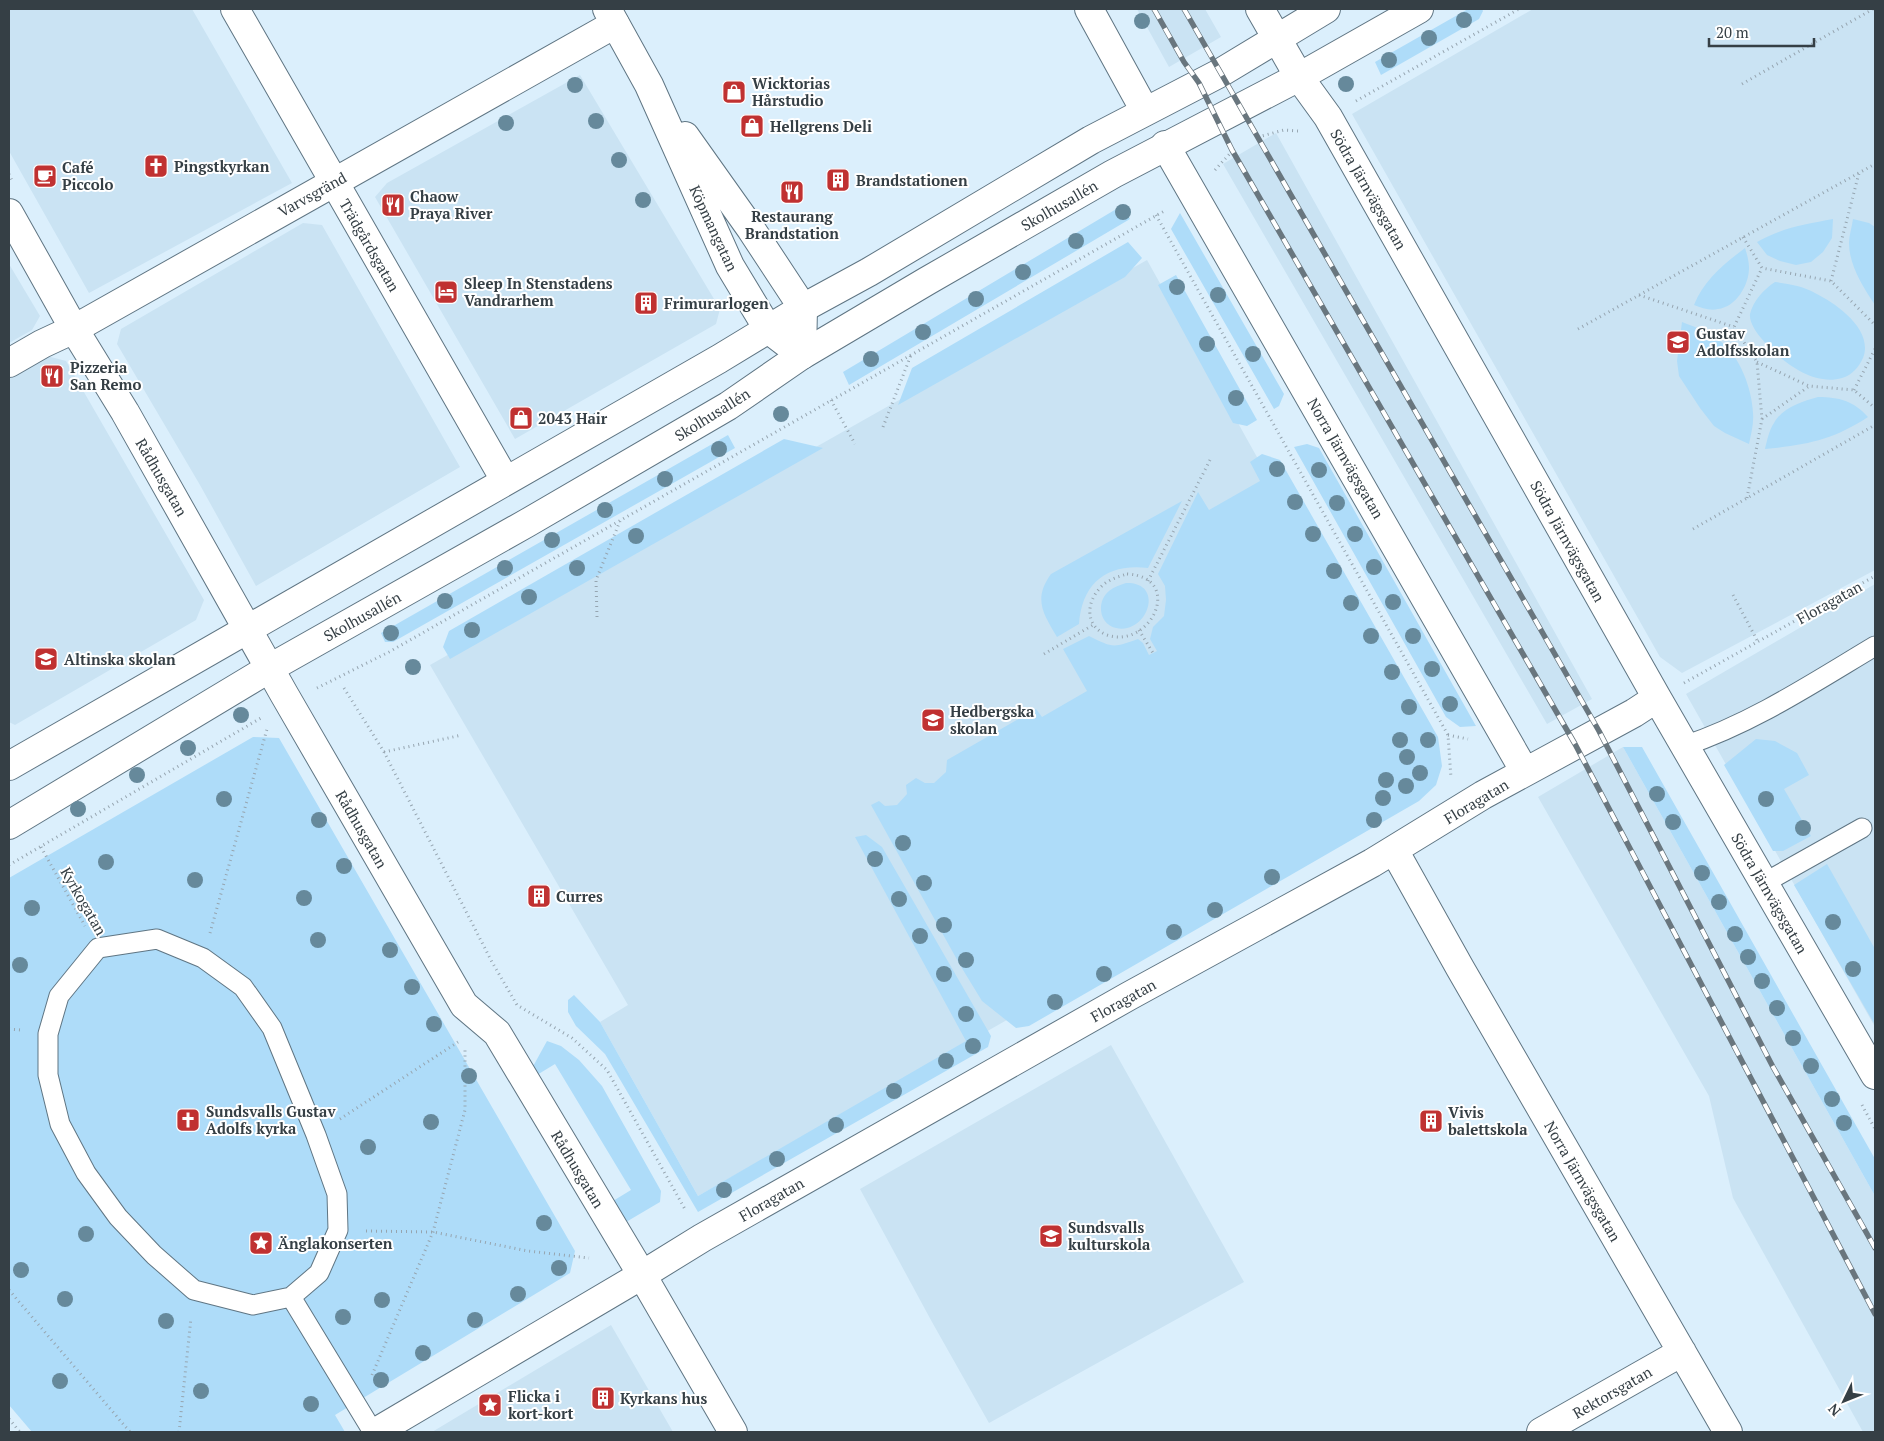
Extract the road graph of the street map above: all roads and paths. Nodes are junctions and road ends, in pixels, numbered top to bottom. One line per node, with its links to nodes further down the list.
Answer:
1 (234, 9): 20 (street, Trädgårdsgatan)
2 (1089, 9): 13 (street)
3 (1260, 9): 9 (street, Södra Järnvägsgatan)
4 (1326, 9): 9 (street)
5 (1419, 9): 10 (street, Skolhusallén)
6 (1519, 9): 14 (path)
7 (1872, 9): 12 (path)
8 (611, 16): 11 (street, Köpmangatan); 20 (street, Varvsgränd)
9 (1277, 39): 10 (street, Södra Järnvägsgatan); 13 (street)
10 (1299, 77): 14 (street, Södra Järnvägsgatan); 16 (street, Skolhusallén)
11 (649, 84): 28 (street, Köpmangatan); 32 (street, Köpmangatan)
12 (1742, 84)
13 (1145, 111): 28 (street)
14 (1328, 117): 15 (path); 65 (street, Södra Järnvägsgatan)
15 (1258, 137)
16 (1166, 145): 21 (street, Norra Järnvägsgatan); 36 (street, Skolhusallén)
17 (1241, 146): 21 (path)
18 (1875, 164): 19 (path)
19 (1859, 173): 24 (path); 26 (path)
20 (334, 182): 31 (street, Varvsgränd); 48 (street, Trädgårdsgatan)
21 (1194, 193): 23 (path); 72 (street, Norra Järnvägsgatan)
22 (9, 213): 31 (street, Rådhusgatan)
23 (1156, 215): 35 (path); 73 (path)
24 (1743, 237): 25 (path); 27 (path)
25 (1762, 268): 26 (path); 30 (path)
26 (1831, 281): 29 (path)
27 (1639, 295): 30 (path); 33 (path)
28 (803, 308): 32 (street); 36 (street)
29 (1875, 325)
30 (1734, 327): 37 (path)
31 (74, 329): 38 (street, Varvsgränd); 57 (street, Rådhusgatan)
32 (768, 329): 36 (street, Köpmangatan); 48 (street)
33 (1578, 329)
34 (1875, 348): 40 (path)
35 (912, 354): 41 (path); 45 (path)
36 (802, 355): 63 (street, Skolhusallén)
37 (1757, 362): 39 (path); 43 (path)
38 (9, 363)
39 (1809, 386): 40 (path); 43 (path)
40 (1854, 390): 42 (path)
41 (831, 400): 46 (path); 50 (path)
42 (1875, 408)
43 (1762, 419): 49 (path)
44 (1875, 425): 49 (path)
45 (883, 427)
46 (855, 444)
47 (1210, 460): 53 (path)
48 (505, 480): 57 (street)
49 (1748, 498): 51 (path)
50 (620, 520): 55 (path); 66 (path)
51 (1693, 529)
52 (1875, 576): 59 (path, Floragatan)
53 (1148, 581): 56 (path); 58 (path)
54 (1733, 595): 59 (path)
55 (597, 617)
56 (1093, 625): 58 (path); 62 (path)
57 (248, 628): 63 (street, Rådhusgatan); 71 (street)
58 (1139, 630): 61 (path)
59 (1758, 642): 65 (path, Floragatan)
60 (1875, 646): 69 (lane)
61 (1154, 653)
62 (1044, 654)
63 (270, 668): 66 (street, Rådhusgatan); 74 (street, Skolhusallén)
64 (344, 688): 70 (path)
65 (1657, 698): 69 (street, Södra Järnvägsgatan); 72 (street, Floragatan)
66 (289, 702): 76 (path); 90 (street, Rådhusgatan)
67 (462, 735): 70 (path)
68 (265, 736): 81 (path)
69 (1684, 746): 79 (street, Södra Järnvägsgatan)
70 (384, 752): 88 (path)
71 (9, 766)
72 (1525, 772): 77 (street, Floragatan)
73 (1446, 783)
74 (9, 825)
75 (1862, 828): 79 (lane)
76 (40, 847): 78 (path); 80 (path, Kyrkogatan)
77 (1394, 850): 88 (street, Floragatan); 94 (street, Norra Järnvägsgatan)
78 (9, 865)
79 (1764, 882): 84 (street, Södra Järnvägsgatan)
80 (98, 948): 81 (lane); 92 (lane)
81 (203, 958): 85 (lane)
82 (465, 1038): 85 (path)
83 (465, 1047): 87 (path)
84 (1875, 1075)
85 (316, 1135): 86 (lane)
86 (338, 1230): 87 (path); 93 (lane)
87 (433, 1232): 89 (path); 95 (path)
88 (702, 1238): 90 (street, Floragatan)
89 (589, 1258)
90 (642, 1275): 100 (street, Floragatan); 101 (street, Rådhusgatan)
91 (9, 1290): 98 (path)
92 (194, 1290): 93 (lane); 99 (path)
93 (291, 1297): 95 (lane)
94 (1682, 1352): 102 (street, Rektorsgatan); 103 (street, Norra Järnvägsgatan)
95 (358, 1408): 100 (lane)
96 (9, 1419): 97 (path)
97 (20, 1432)
98 (130, 1432)
99 (180, 1432)
100 (375, 1432)
101 (733, 1432)
102 (1542, 1432)
103 (1728, 1432)

